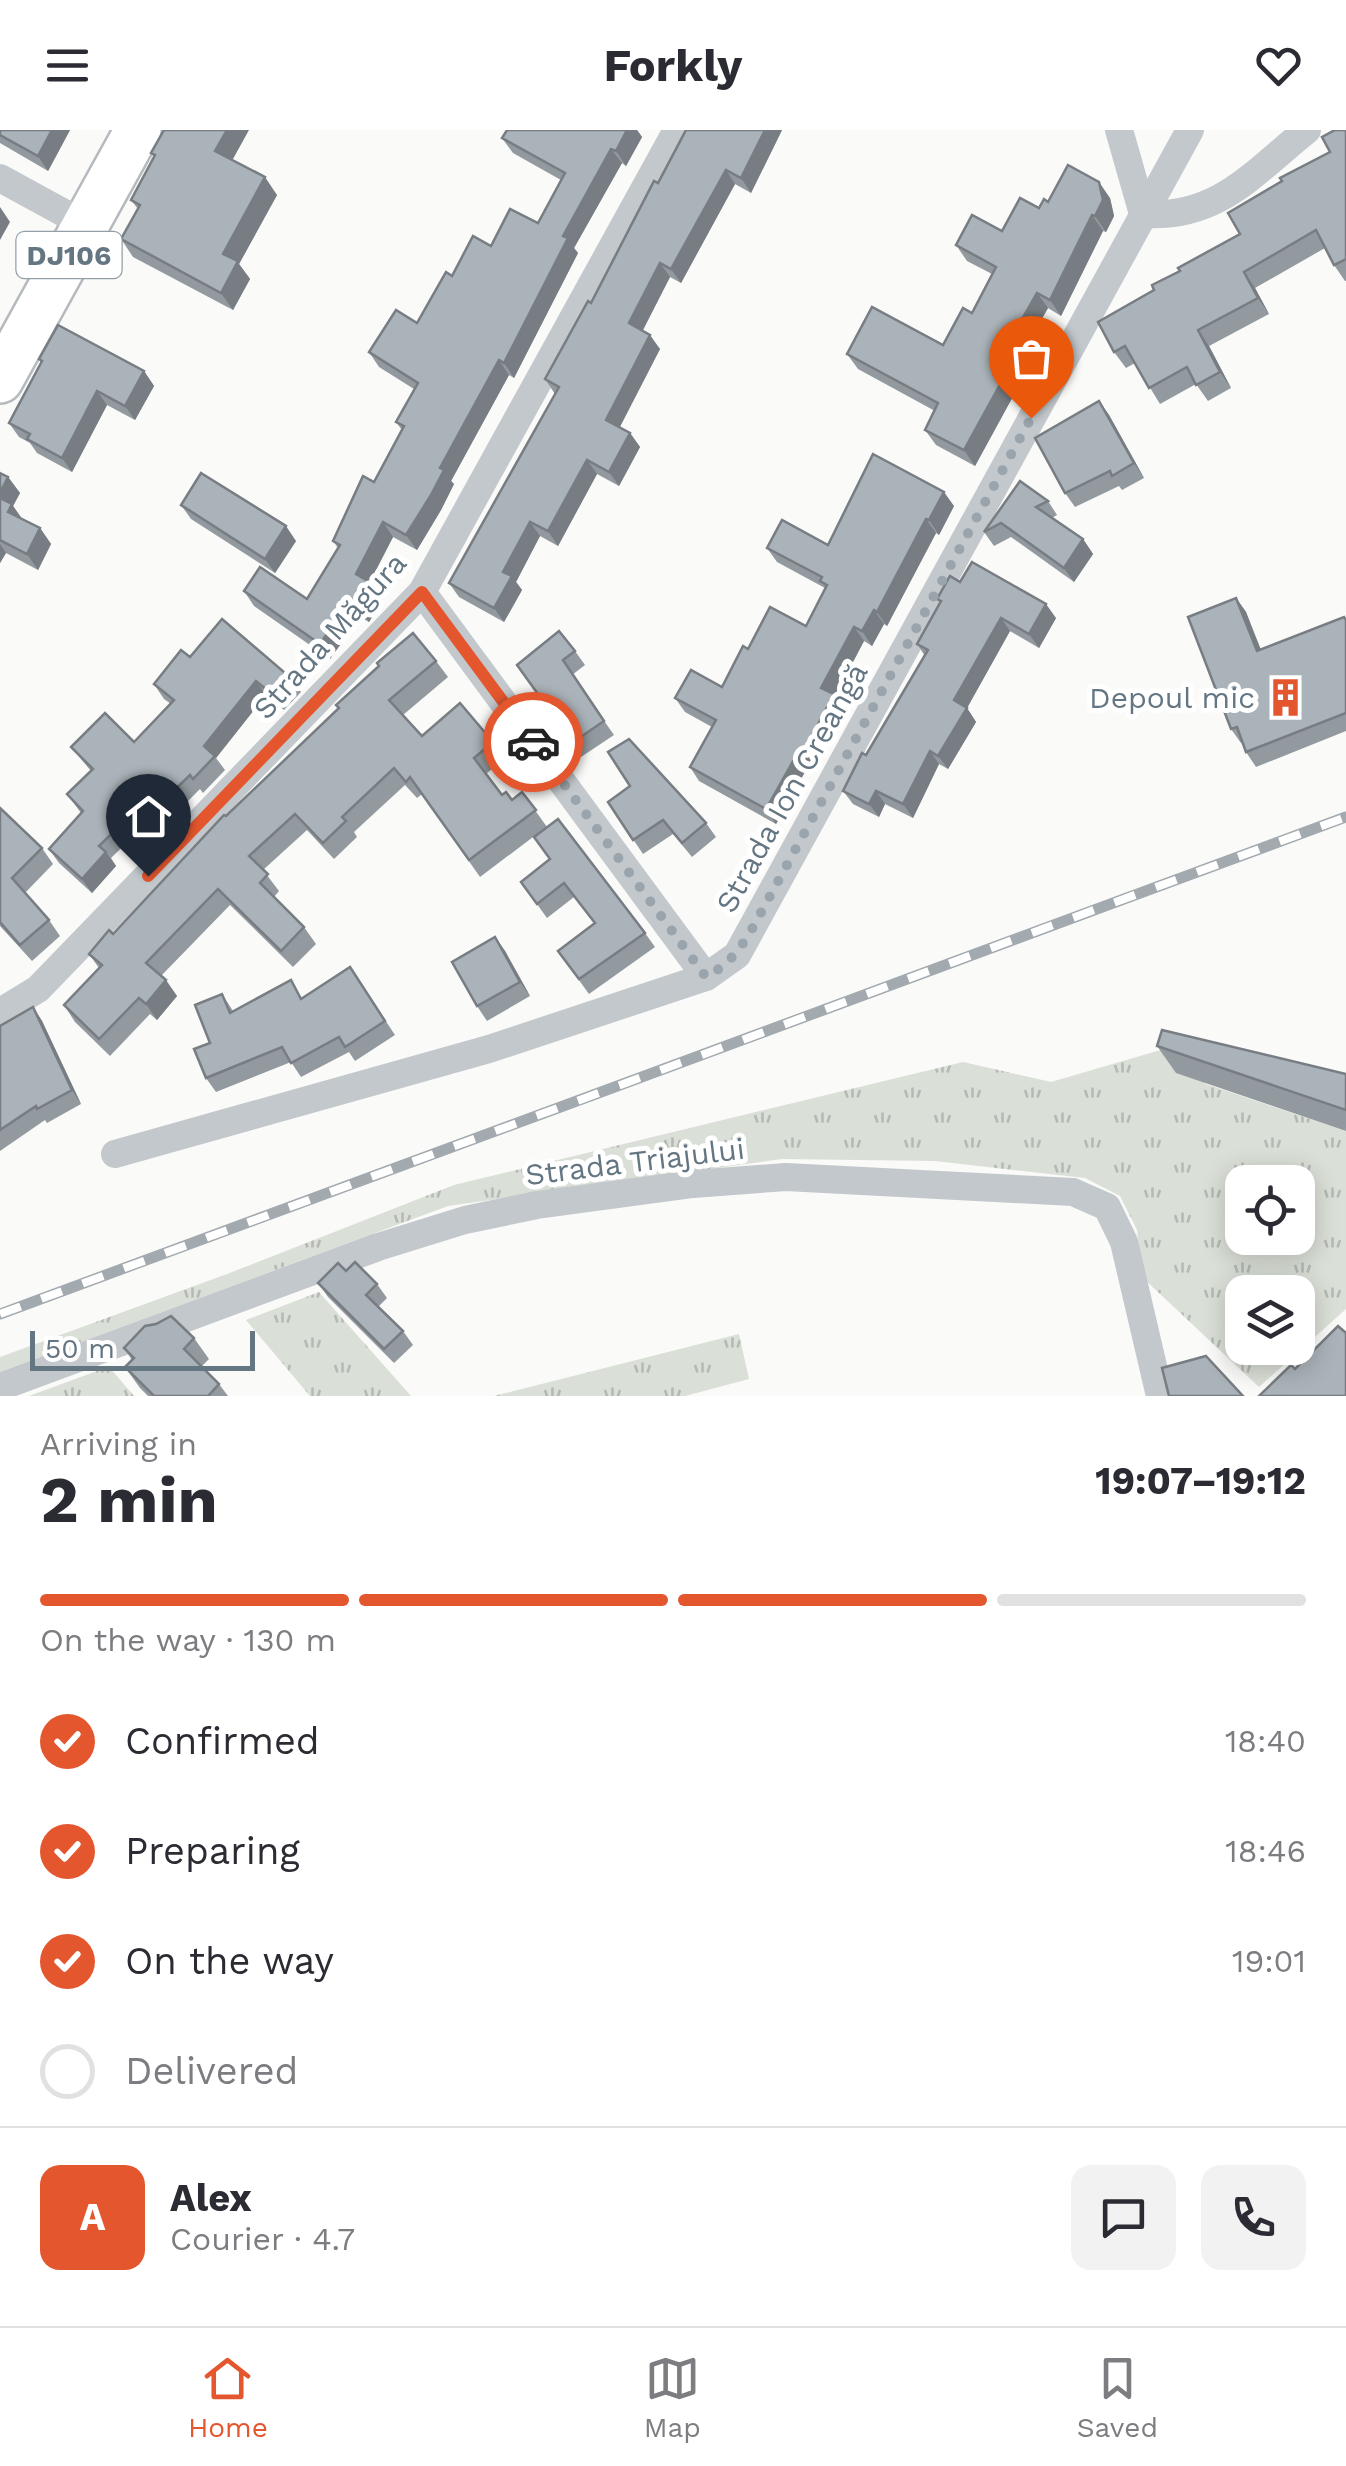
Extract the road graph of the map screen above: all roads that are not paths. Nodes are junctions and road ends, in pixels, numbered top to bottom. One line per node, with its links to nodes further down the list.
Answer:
1 (138, 130): 8 (main road, DJ106)
2 (676, 130): 10 (street, Strada Măgura)
3 (1119, 130): 7 (street)
4 (1190, 130): 7 (street, Strada Ion Creangă)
5 (1308, 130): 7 (street)
6 (0, 178): 8 (street)
7 (1143, 214): 11 (street, Strada Ion Creangă)
8 (86, 225): 9 (main road, DJ106)
9 (0, 380)
10 (422, 592): 11 (street); 12 (street, Strada Măgura)
11 (706, 977): 13 (street, Strada Ion Creangă)
12 (0, 1012)
13 (115, 1154)
14 (0, 1387): 15 (street, Strada Triajului)
15 (1160, 1396)

